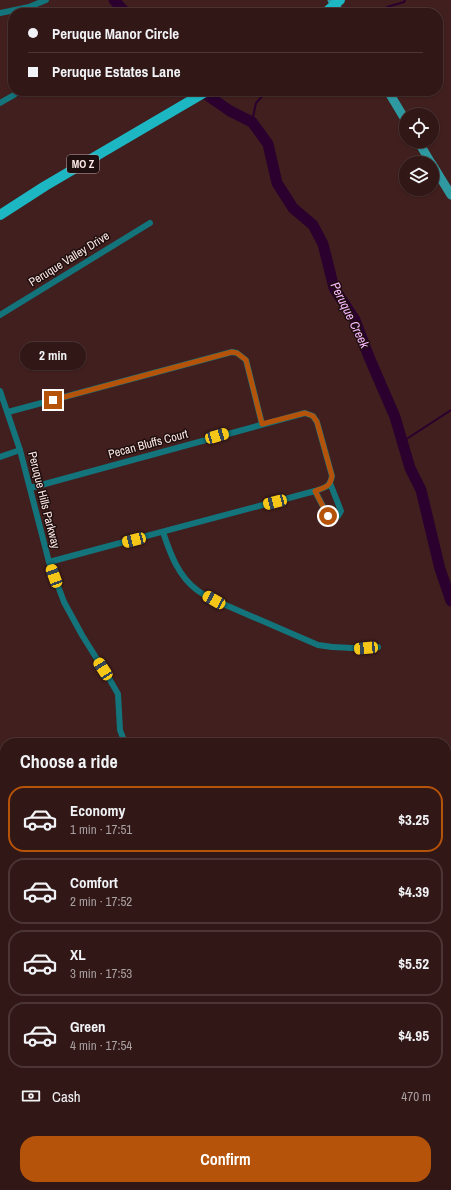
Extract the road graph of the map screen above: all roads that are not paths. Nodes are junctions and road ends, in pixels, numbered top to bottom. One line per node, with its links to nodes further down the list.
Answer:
1 (46, 0): 2 (street)
2 (24, 8)
3 (12, 96): 6 (street)
4 (198, 96): 10 (main road, MO Z)
5 (391, 96): 7 (main road)
6 (0, 103)
7 (399, 109)
8 (439, 176): 9 (main road)
9 (451, 196)
10 (0, 215)
11 (150, 223): 12 (street, Peruque Valley Drive)
12 (0, 315)
13 (0, 391): 14 (street, Peruque Hills Parkway)
14 (8, 412): 15 (street); 16 (street, Peruque Hills Parkway)
15 (262, 424): 18 (street, Pecan Bluffs Court); 19 (street, Pecan Bluffs Court)
16 (20, 450): 17 (street); 19 (street, Peruque Hills Parkway)
17 (0, 457)
18 (330, 483): 20 (street); 20 (street)
19 (30, 488): 22 (street, Peruque Hills Parkway)
20 (315, 491): 21 (street)
21 (163, 532): 22 (street); 23 (street)
22 (49, 562): 24 (street, Peruque Hills Parkway)
23 (378, 647)
24 (123, 738)

